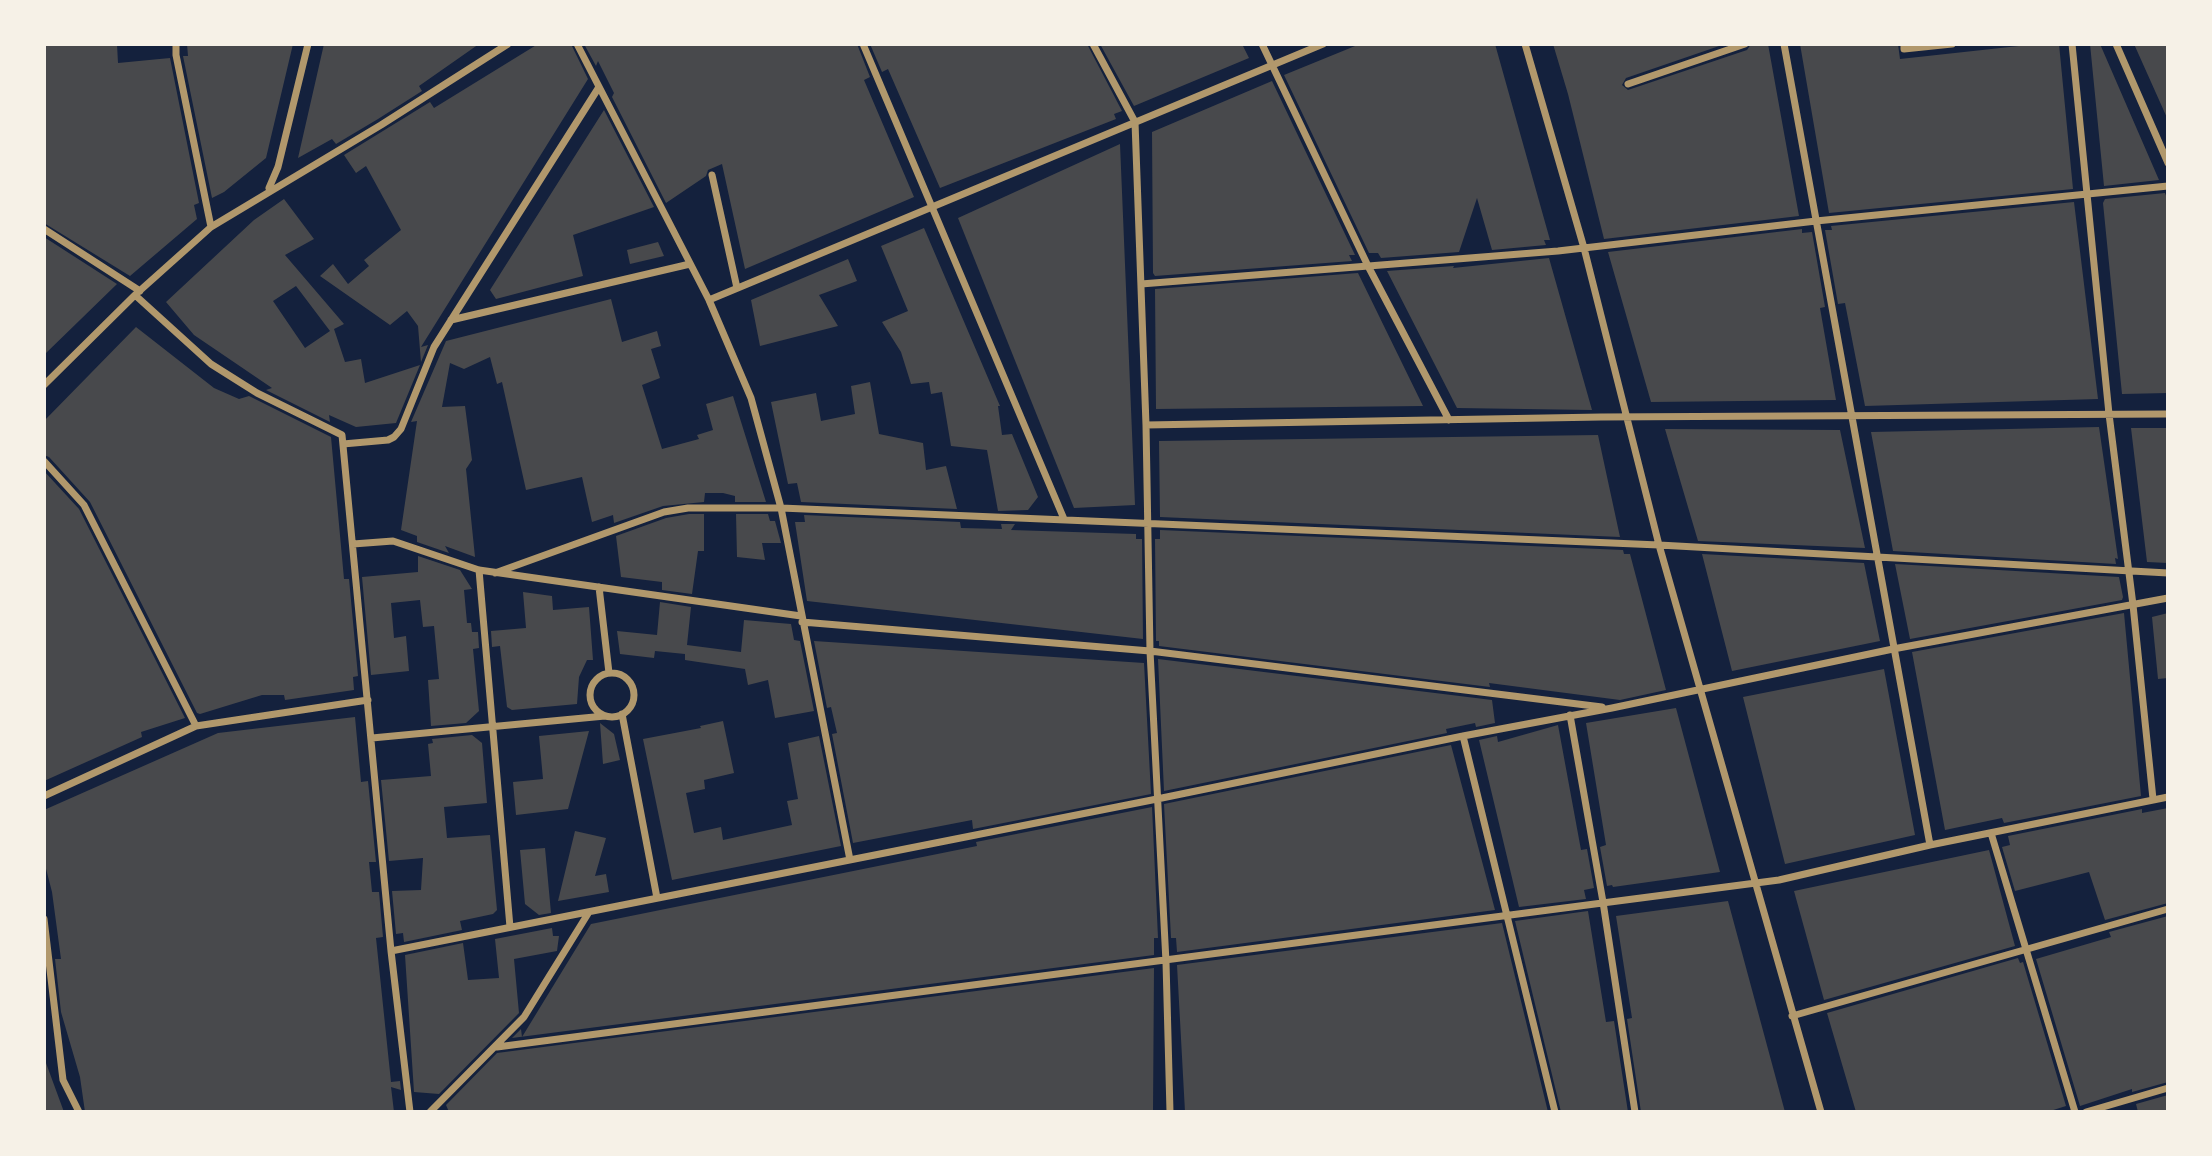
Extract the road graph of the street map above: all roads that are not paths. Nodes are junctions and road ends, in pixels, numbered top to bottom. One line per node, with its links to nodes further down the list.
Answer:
1 (176, 44): 27 (street)
2 (308, 44): 23 (street)
3 (508, 44): 23 (street)
4 (577, 44): 18 (street)
5 (863, 44): 25 (street)
6 (1093, 44): 19 (street)
7 (1262, 44): 16 (street)
8 (1323, 44): 16 (street)
9 (1525, 44): 29 (street)
10 (1745, 44): 17 (street)
11 (1784, 44): 26 (street)
12 (1904, 44): 13 (street)
13 (1952, 44)
14 (2072, 44): 24 (street)
15 (2116, 44): 20 (street)
16 (1272, 65): 19 (street); 31 (street)
17 (1628, 84)
18 (599, 87): 30 (street); 36 (street)
19 (1135, 122): 25 (street); 32 (street)
20 (2168, 163)
21 (712, 175): 33 (street)
22 (2168, 186): 24 (street)
23 (268, 190): 27 (street)
24 (2087, 193): 26 (street); 38 (street)
25 (932, 206): 33 (street); 47 (street)
26 (1816, 221): 29 (street); 40 (street)
27 (211, 227): 34 (street)
28 (44, 229): 34 (street)
29 (1584, 248): 31 (street); 41 (street)
30 (690, 264): 35 (street); 36 (street)
31 (1368, 266): 32 (street); 42 (street)
32 (1141, 284): 43 (street)
33 (737, 288): 35 (street)
34 (138, 293): 37 (street); 44 (street)
35 (709, 300): 46 (street)
36 (450, 321): 44 (street)
37 (44, 385)
38 (2109, 414): 39 (street); 40 (street); 53 (street)
39 (2168, 414)
40 (1852, 416): 41 (street); 51 (street)
41 (1628, 417): 42 (street); 50 (street)
42 (1449, 420): 43 (street)
43 (1146, 425): 48 (street)
44 (342, 440): 49 (street)
45 (44, 461): 69 (street)
46 (781, 508): 47 (street); 54 (street); 59 (street)
47 (1064, 519): 48 (street)
48 (1147, 522): 50 (street); 61 (street)
49 (353, 544): 52 (street); 64 (street)
50 (1659, 545): 51 (street); 63 (street)
51 (1878, 558): 53 (street); 60 (street)
52 (479, 570): 54 (street); 70 (street)
53 (2129, 571): 55 (street); 58 (street)
54 (495, 573): 56 (street)
55 (2168, 573)
56 (599, 587): 59 (street); 62 (street)
57 (2168, 598): 58 (street)
58 (2133, 605): 60 (street); 76 (street)
59 (802, 619): 61 (street); 79 (street)
60 (1893, 649): 63 (street); 78 (street)
61 (1150, 651): 65 (street); 75 (street)
62 (609, 673): 66 (street); 68 (street)
63 (1700, 689): 65 (street); 80 (street)
64 (368, 700): 69 (street); 72 (street)
65 (1612, 708): 67 (street)
66 (622, 714): 68 (street); 81 (street)
67 (1570, 715): 71 (street); 82 (street)
68 (605, 716): 70 (street)
69 (196, 726): 73 (street)
70 (494, 726): 72 (street); 87 (street)
71 (1463, 736): 75 (street); 85 (street)
72 (372, 738): 89 (street)
73 (44, 796)
74 (2168, 797): 76 (street)
75 (1157, 799): 79 (street); 90 (street)
76 (2153, 799): 77 (street)
77 (1991, 833): 78 (street); 88 (street)
78 (1930, 845): 80 (street)
79 (850, 860): 81 (street)
80 (1756, 883): 82 (street); 91 (street)
81 (657, 898): 84 (street)
82 (1603, 902): 85 (street); 99 (street)
83 (2168, 909): 88 (street)
84 (589, 912): 87 (street); 92 (street)
85 (1508, 915): 90 (street); 98 (street)
86 (44, 919): 94 (street)
87 (510, 927): 89 (street)
88 (2027, 950): 91 (street); 101 (street)
89 (391, 951): 95 (street)
90 (1166, 962): 92 (street); 97 (street)
91 (1792, 1016): 100 (street)
92 (497, 1047): 96 (street)
93 (2168, 1088): 102 (street)
94 (79, 1112)
95 (410, 1112)
96 (430, 1112)
97 (1170, 1112)
98 (1555, 1112)
99 (1635, 1112)
100 (1821, 1112)
101 (2075, 1112)
102 (2086, 1112)

